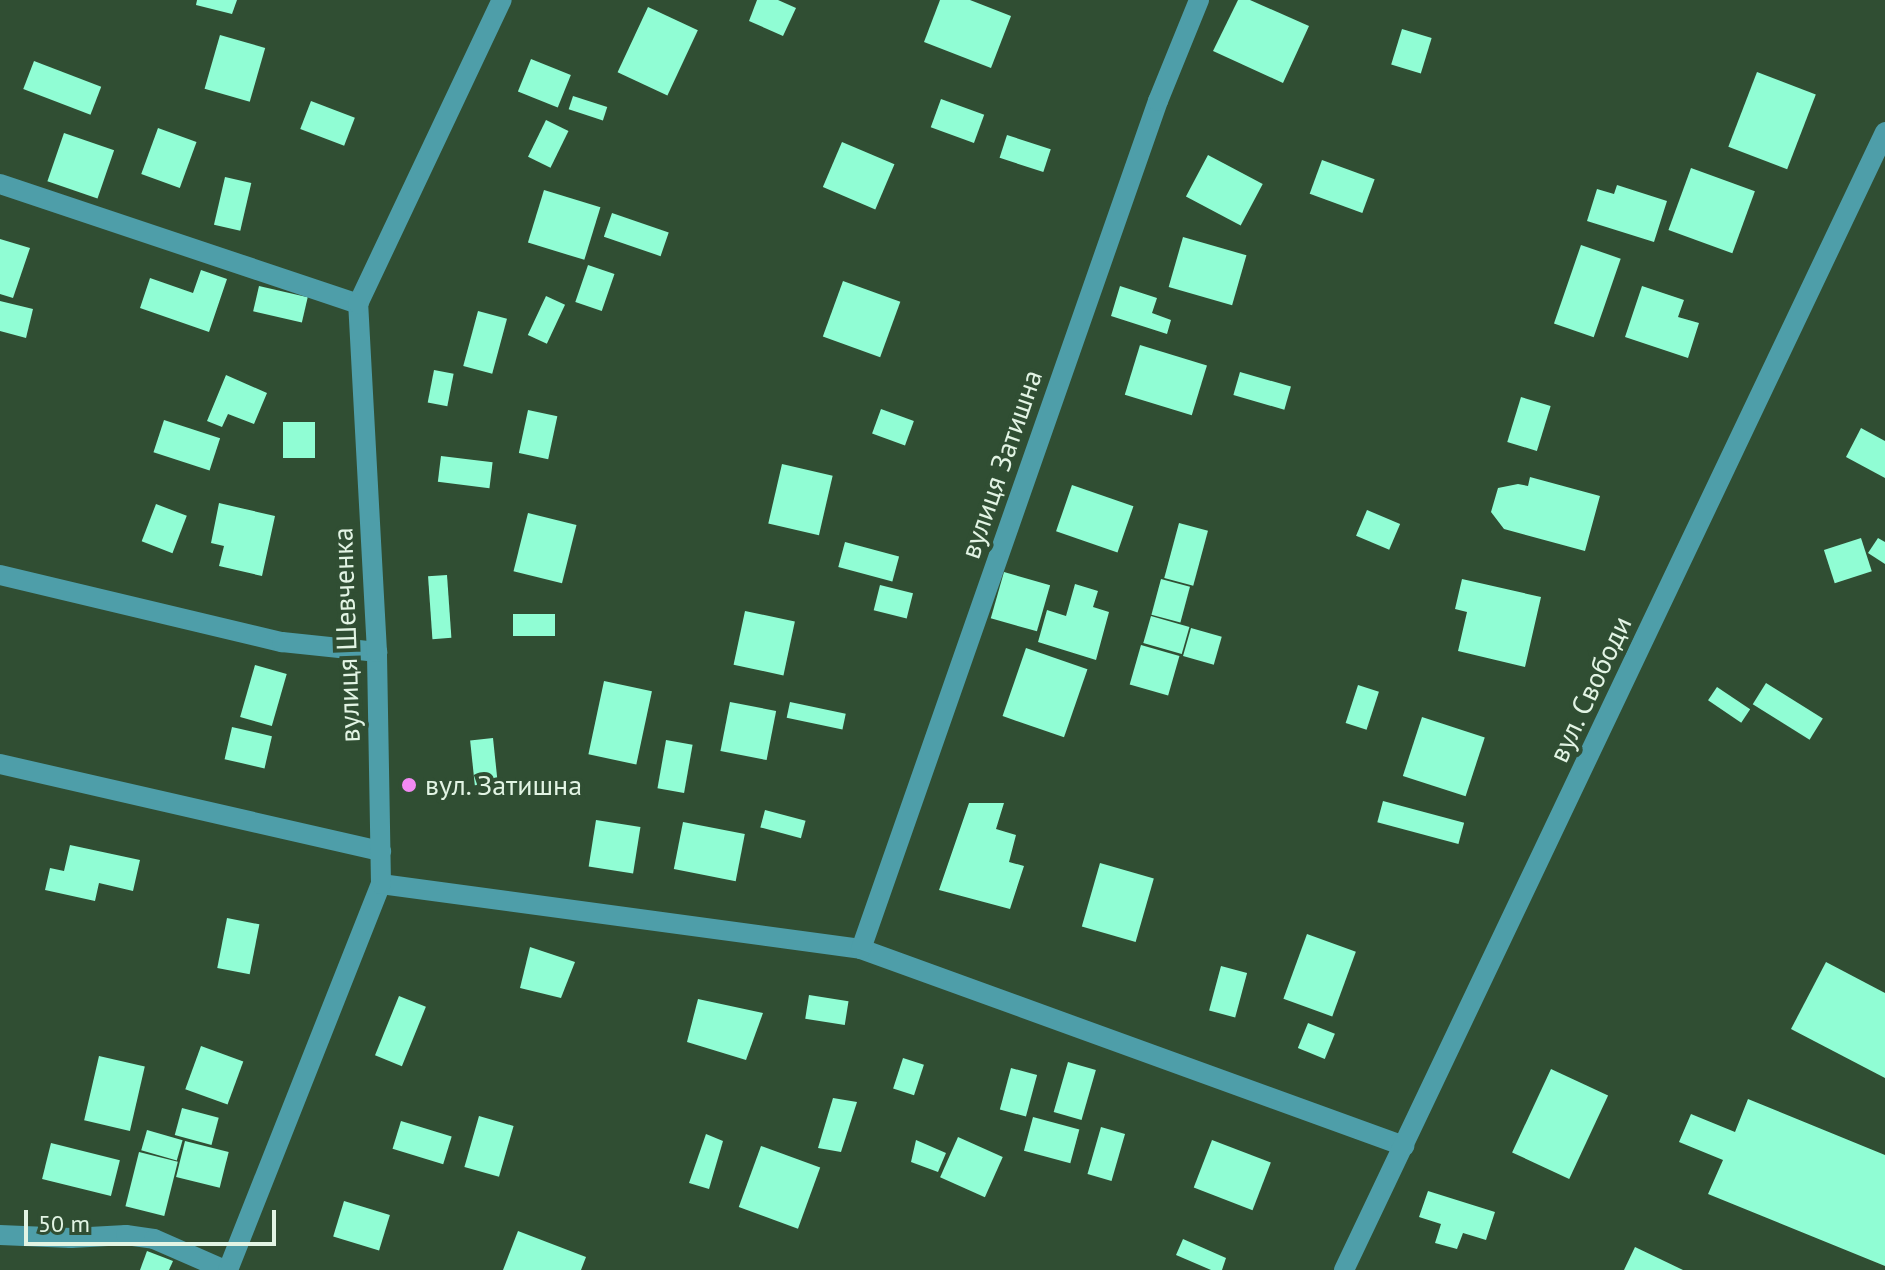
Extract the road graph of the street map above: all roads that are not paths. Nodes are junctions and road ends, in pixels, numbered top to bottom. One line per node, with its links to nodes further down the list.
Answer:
1 (502, 0): 5 (street, вулиця Шевченка)
2 (1199, 0): 11 (street, вулиця Затишна)
3 (1885, 132): 12 (street, вул. Свободи)
4 (0, 184): 5 (street)
5 (358, 304): 7 (street, вулиця Шевченка)
6 (0, 575): 7 (street)
7 (377, 652): 9 (street, вулиця Шевченка)
8 (0, 764): 9 (street)
9 (381, 851): 10 (street, вулиця Шевченка)
10 (381, 884): 11 (street); 14 (street, вулиця Шевченка)
11 (861, 949): 12 (street)
12 (1404, 1146): 15 (street, вул. Свободи)
13 (0, 1235): 14 (street)
14 (226, 1270)
15 (1344, 1270)

